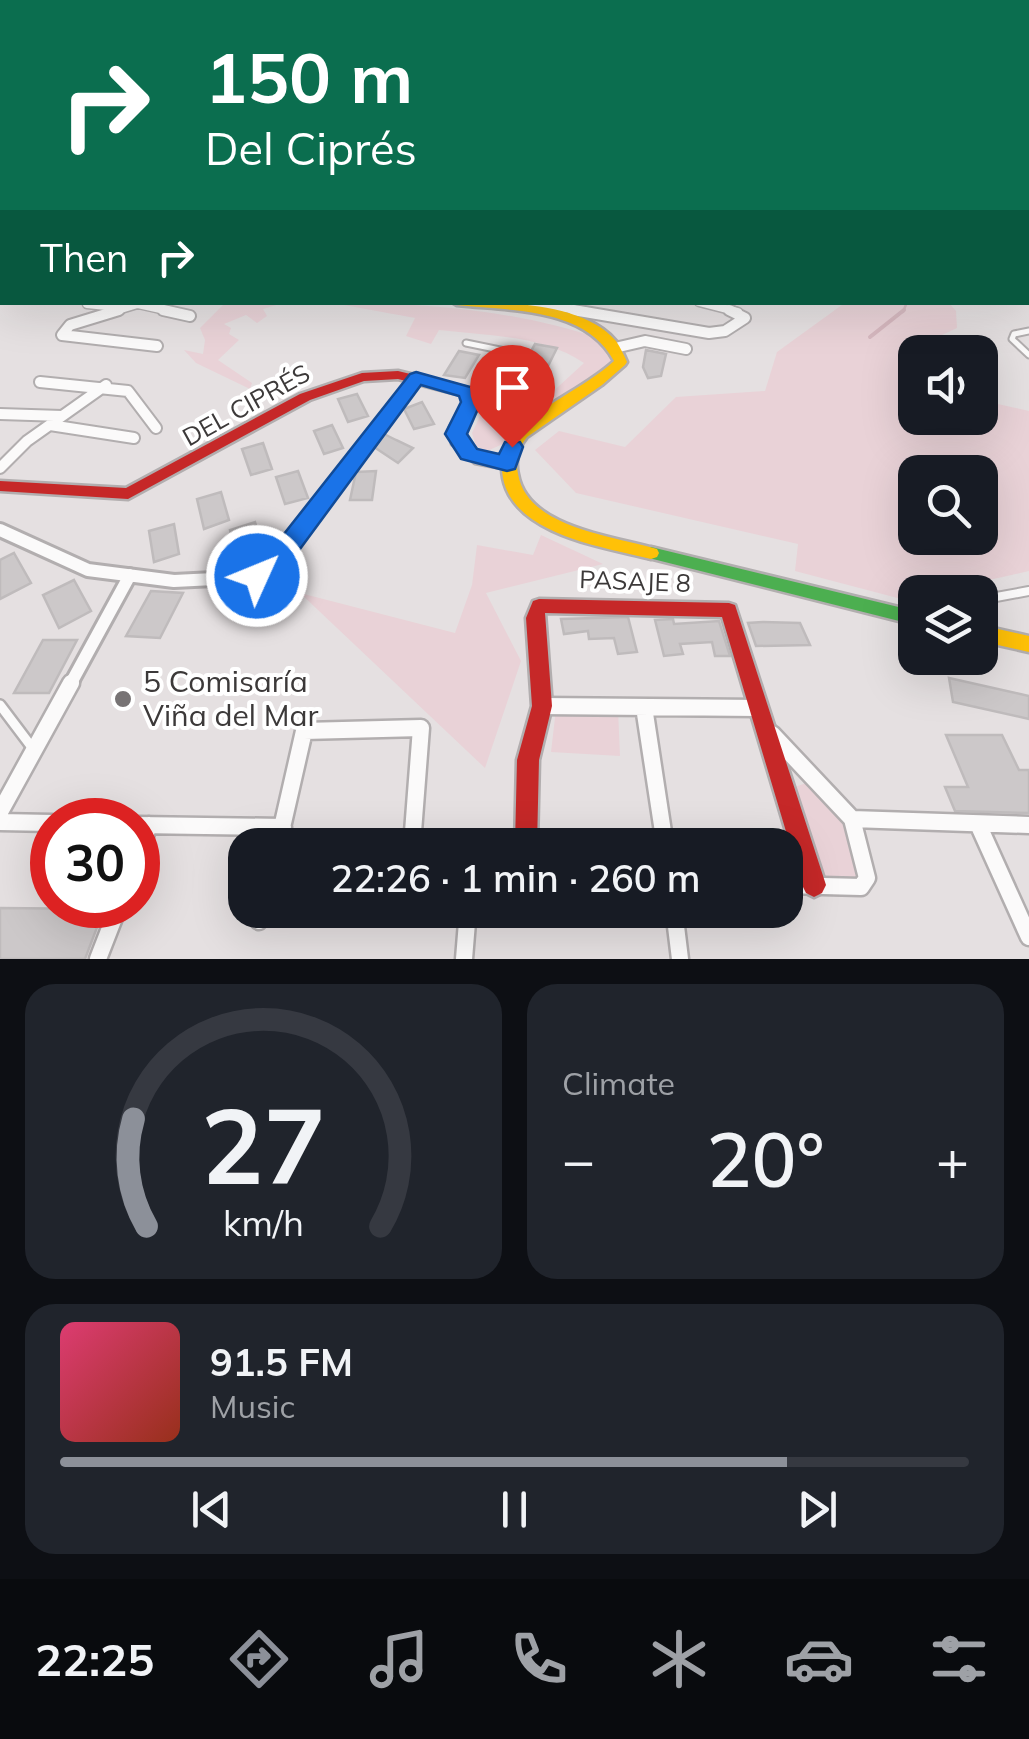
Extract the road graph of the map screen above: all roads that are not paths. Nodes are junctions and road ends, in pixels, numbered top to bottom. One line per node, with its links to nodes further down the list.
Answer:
1 (96, 305): 7 (street)
2 (135, 305): 7 (street)
3 (149, 305): 8 (street)
4 (476, 305): 12 (street)
5 (546, 305): 6 (street)
6 (710, 305)
7 (125, 308): 11 (street)
8 (190, 316)
9 (1029, 331): 14 (lane)
10 (466, 343): 18 (lane)
11 (156, 346)
12 (619, 347): 13 (street); 24 (street)
13 (686, 349)
14 (1029, 355)
15 (416, 378): 18 (street, DEL CIPRÉS); 26 (street, DEL CIPRÉS); 28 (street)
16 (40, 382): 17 (street)
17 (106, 385): 20 (street); 22 (street)
18 (471, 402): 24 (street)
19 (0, 414): 20 (street)
20 (62, 416): 21 (street)
21 (50, 425): 23 (street); 25 (street)
22 (156, 428)
23 (134, 438)
24 (507, 464): 31 (street)
25 (0, 468)
26 (0, 486)
27 (0, 530): 28 (street)
28 (130, 576): 39 (street)
29 (1029, 591): 30 (lane)
30 (998, 597)
31 (898, 614)
32 (998, 637): 33 (street)
33 (1029, 644)
34 (0, 704): 39 (lane)
35 (542, 706): 36 (street); 37 (street, PASAJE 8); 51 (street)
36 (644, 707): 37 (street); 52 (street)
37 (758, 708): 38 (street)
38 (770, 732): 40 (street); 41 (street)
39 (34, 750): 42 (street)
40 (809, 771): 41 (street); 43 (street)
41 (784, 777): 54 (street)
42 (2, 806)
43 (852, 819): 46 (street); 54 (street)
44 (0, 822): 45 (street)
45 (30, 823)
46 (978, 824): 48 (street); 58 (street)
47 (160, 825): 49 (street)
48 (1029, 825)
49 (283, 826): 50 (street)
50 (413, 828)
51 (526, 828)
52 (662, 828)
53 (803, 885): 54 (street)
54 (814, 885)
55 (110, 928): 59 (street)
56 (467, 928): 60 (street)
57 (676, 928): 61 (street)
58 (1029, 937)
59 (98, 959)
60 (464, 959)
61 (680, 959)

